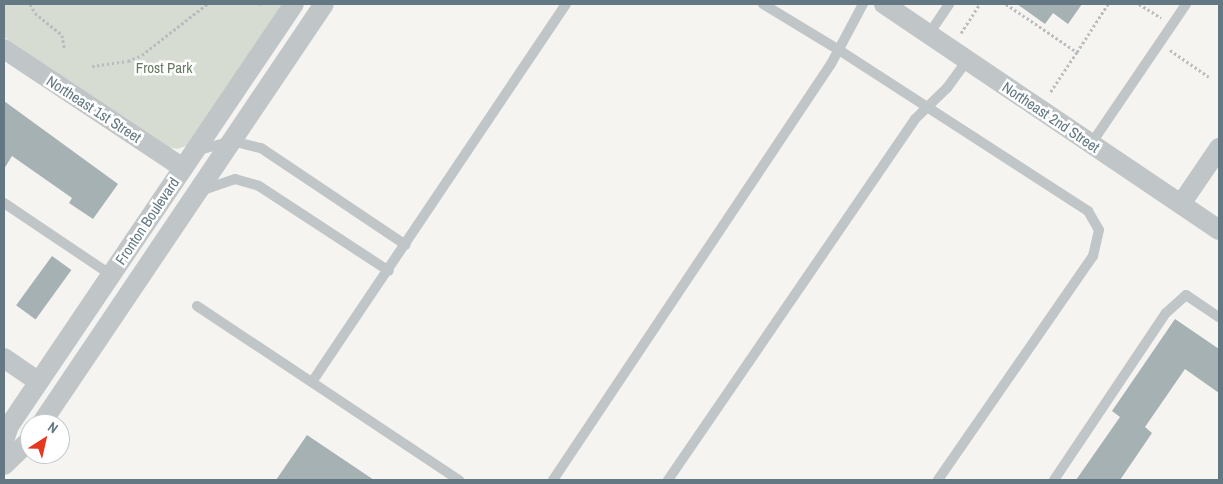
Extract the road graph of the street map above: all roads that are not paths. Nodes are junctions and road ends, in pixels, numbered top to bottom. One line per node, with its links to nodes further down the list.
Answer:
1 (294, 4): 18 (street, Fronton Boulevard)
2 (324, 4): 15 (street, Fronton Boulevard)
3 (566, 4): 24 (lane)
4 (762, 4): 12 (lane)
5 (775, 4): 12 (lane)
6 (863, 4): 12 (lane)
7 (884, 4): 10 (street, Northeast 2nd Street)
8 (949, 4): 10 (lane)
9 (1186, 4): 16 (lane)
10 (934, 26): 13 (street, Northeast 2nd Street)
11 (4, 50): 19 (street, Northeast 1st Street)
12 (839, 50): 14 (lane); 37 (lane)
13 (967, 60): 14 (lane); 16 (street, Northeast 2nd Street)
14 (929, 107): 38 (lane); 39 (lane)
15 (232, 141): 18 (lane); 20 (street, Fronton Boulevard); 24 (lane)
16 (1091, 144): 22 (street, Northeast 2nd Street)
17 (1219, 148): 22 (street)
18 (195, 151): 19 (street, Fronton Boulevard)
19 (183, 168): 26 (street, Fronton Boulevard)
20 (198, 192): 25 (lane); 32 (street, Fronton Boulevard)
21 (4, 203): 26 (lane)
22 (1181, 204): 23 (street, Northeast 2nd Street)
23 (1219, 230)
24 (406, 245): 25 (lane)
25 (389, 271): 31 (lane)
26 (111, 275): 30 (street, Fronton Boulevard)
27 (197, 306): 31 (lane)
28 (1219, 317): 40 (lane)
29 (4, 358): 30 (street)
30 (39, 382): 33 (street, Fronton Boulevard)
31 (312, 382): 36 (lane)
32 (48, 414)
33 (4, 441)
34 (20, 450): 35 (street)
35 (4, 465)
36 (459, 480)
37 (553, 480)
38 (668, 480)
39 (938, 480)
40 (1054, 480)

